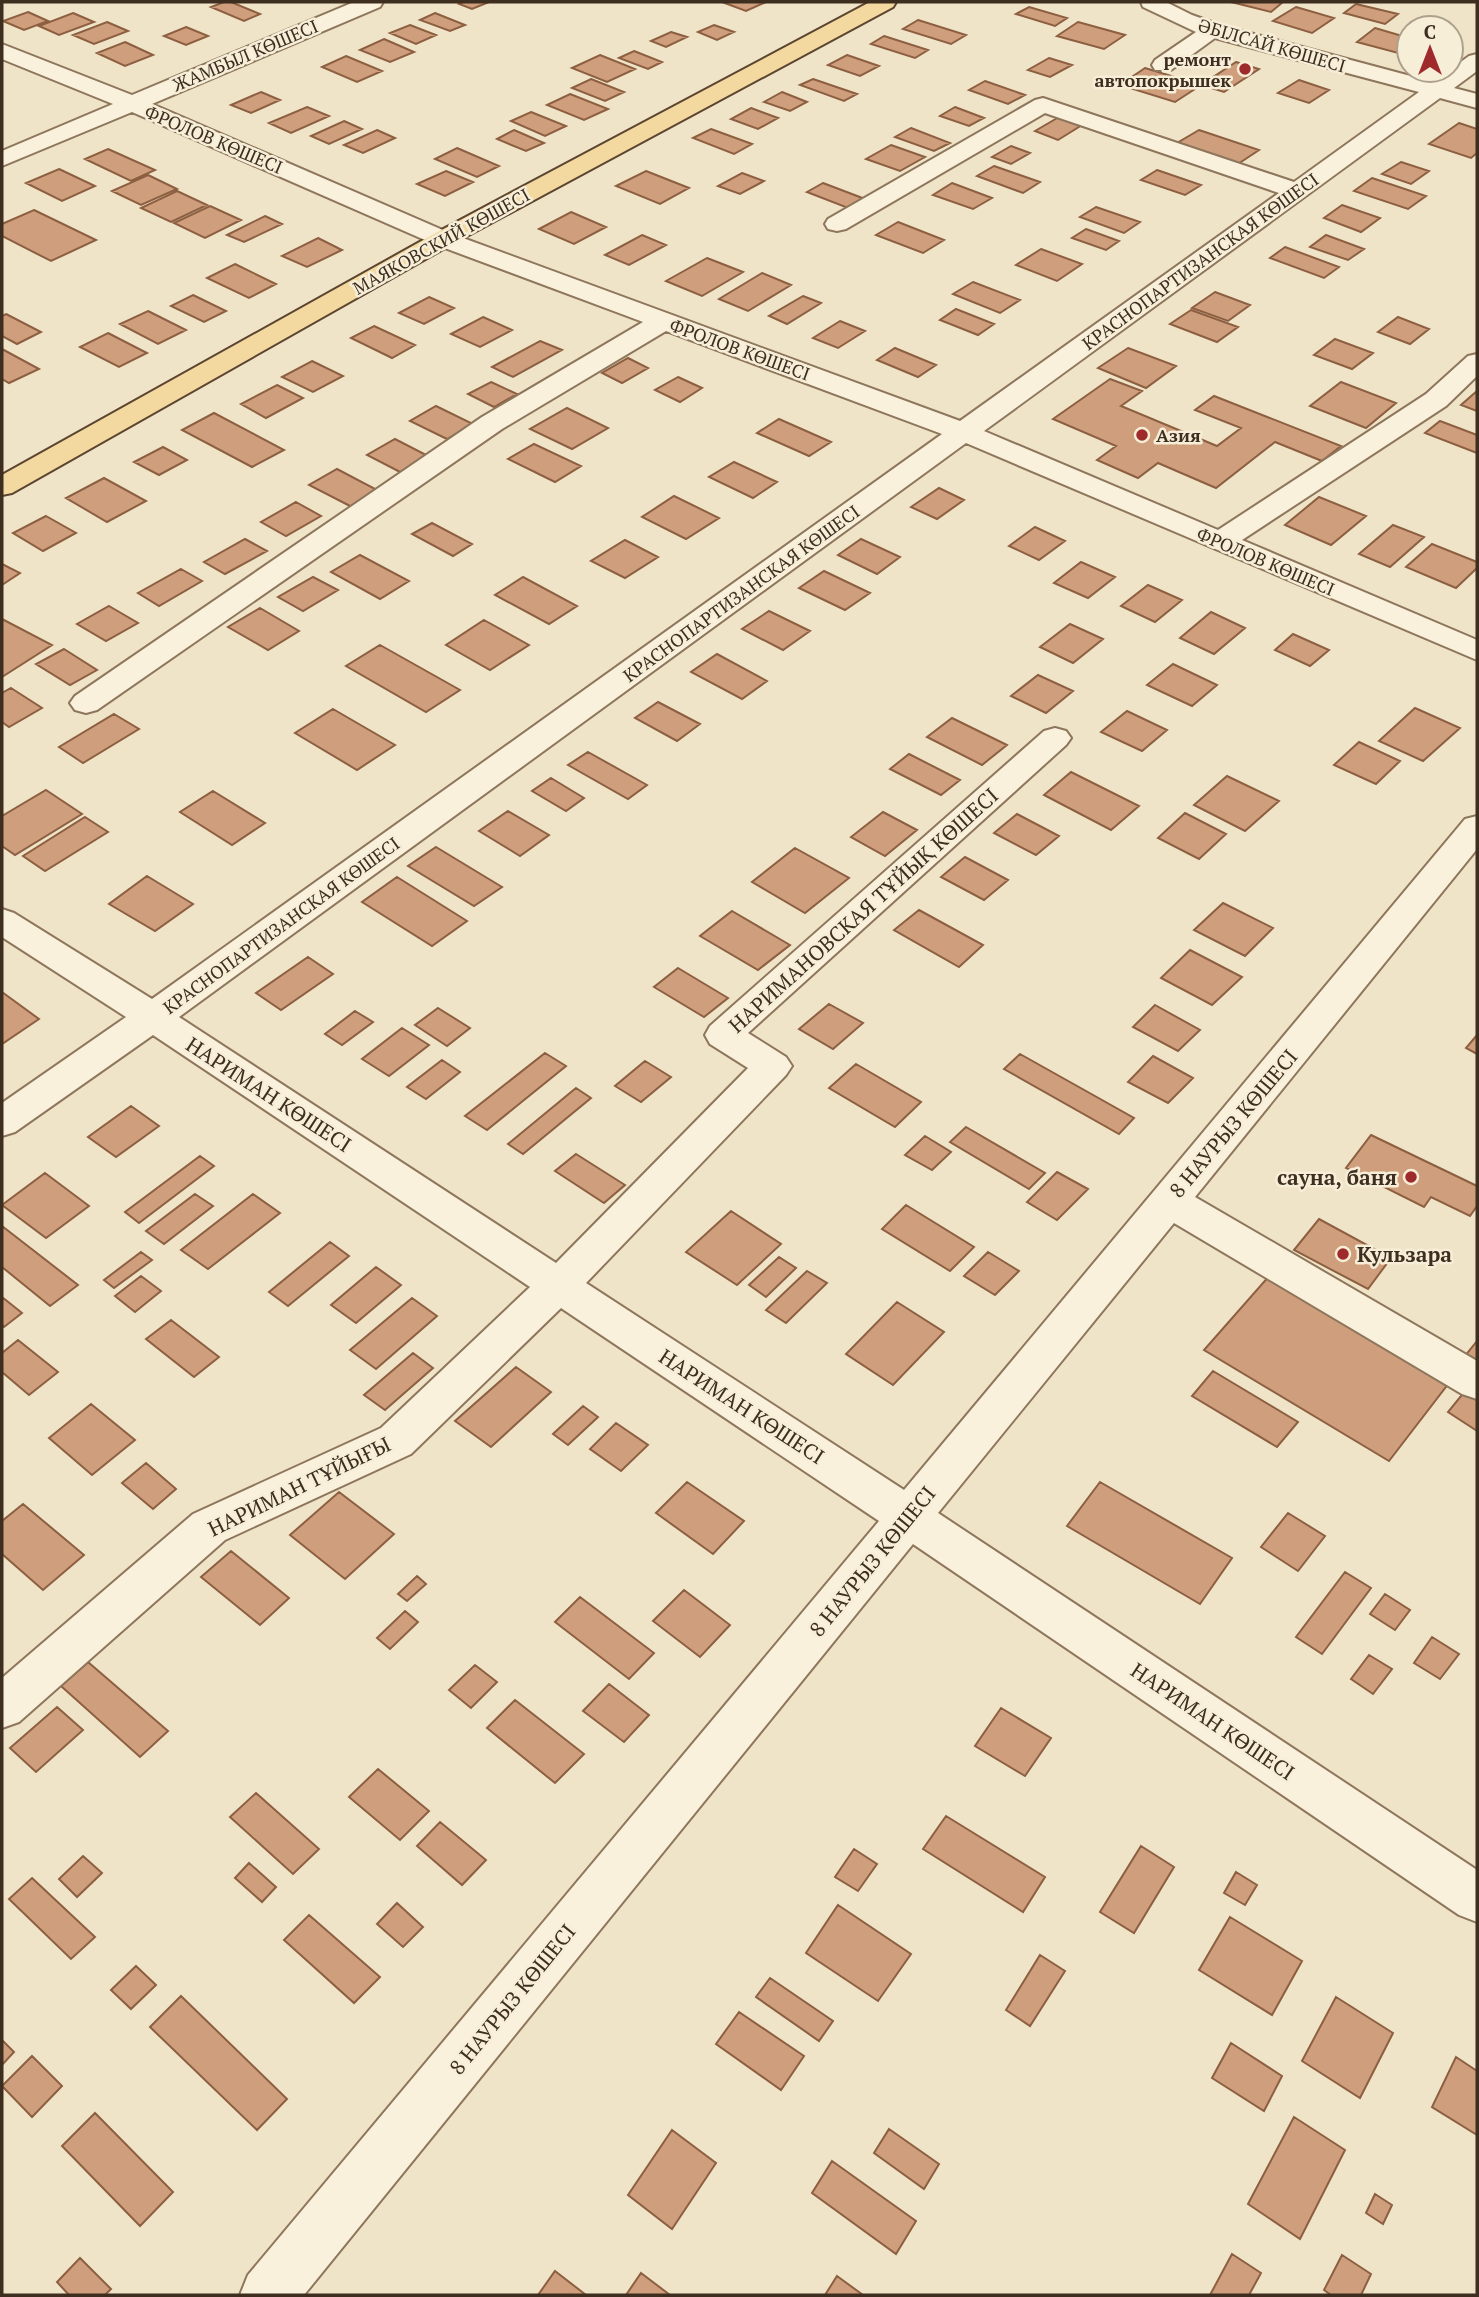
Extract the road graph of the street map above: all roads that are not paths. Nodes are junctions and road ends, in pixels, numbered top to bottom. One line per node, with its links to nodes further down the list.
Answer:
1 (372, 2): 10 (street, ЖАМБЫЛ КӨШЕСІ)
2 (885, 2): 14 (main road, МАЯКОВСКИЙ КӨШЕСІ)
3 (1151, 2): 4 (street, ӘБІЛСАЙ КӨШЕСІ)
4 (1212, 30): 7 (street); 8 (street, ӘБІЛСАЙ КӨШЕСІ)
5 (2, 51): 10 (street, ФРОЛОВ КӨШЕСІ)
6 (1477, 61): 8 (street, КРАСНОПАРТИЗАНСКАЯ КӨШЕСІ)
7 (1163, 65)
8 (1438, 90): 9 (street, ӘБІЛСАЙ КӨШЕСІ); 12 (street, КРАСНОПАРТИЗАНСКАЯ КӨШЕСІ)
9 (1477, 101)
10 (131, 103): 11 (street, ЖАМБЫЛ КӨШЕСІ); 14 (street, ФРОЛОВ КӨШЕСІ)
11 (2, 159)
12 (1298, 191): 13 (street); 17 (street, КРАСНОПАРТИЗАНСКАЯ КӨШЕСІ)
13 (837, 224)
14 (443, 239): 15 (street, ФРОЛОВ КӨШЕСІ); 18 (main road, МАЯКОВСКИЙ КӨШЕСІ)
15 (663, 321): 17 (street, ФРОЛОВ КӨШЕСІ); 21 (street)
16 (1477, 362): 19 (street)
17 (963, 432): 19 (street, ФРОЛОВ КӨШЕСІ); 25 (street, КРАСНОПАРТИЗАНСКАЯ КӨШЕСІ)
18 (2, 487)
19 (1219, 542): 20 (street, ФРОЛОВ КӨШЕСІ)
20 (1477, 651)
21 (86, 703)
22 (1055, 738): 28 (street, НАРИМАНОВСКАЯ ТҰЙЫҚ КӨШЕСІ)
23 (1477, 827): 27 (street, 8 НАУРЫЗ КӨШЕСІ)
24 (2, 921): 25 (street, НАРИМАН КӨШЕСІ)
25 (153, 1017): 26 (street, КРАСНОПАРТИЗАНСКАЯ КӨШЕСІ); 28 (street, НАРИМАН КӨШЕСІ)
26 (2, 1122)
27 (1169, 1201): 29 (street); 30 (street, 8 НАУРЫЗ КӨШЕСІ)
28 (559, 1285): 30 (street, НАРИМАН КӨШЕСІ); 31 (street, НАРИМАН ТҰЙЫҒЫ)
29 (1477, 1382)
30 (909, 1517): 32 (street, НАРИМАН КӨШЕСІ); 33 (street, 8 НАУРЫЗ КӨШЕСІ)
31 (2, 1707)
32 (1477, 1898)
33 (268, 2295)

